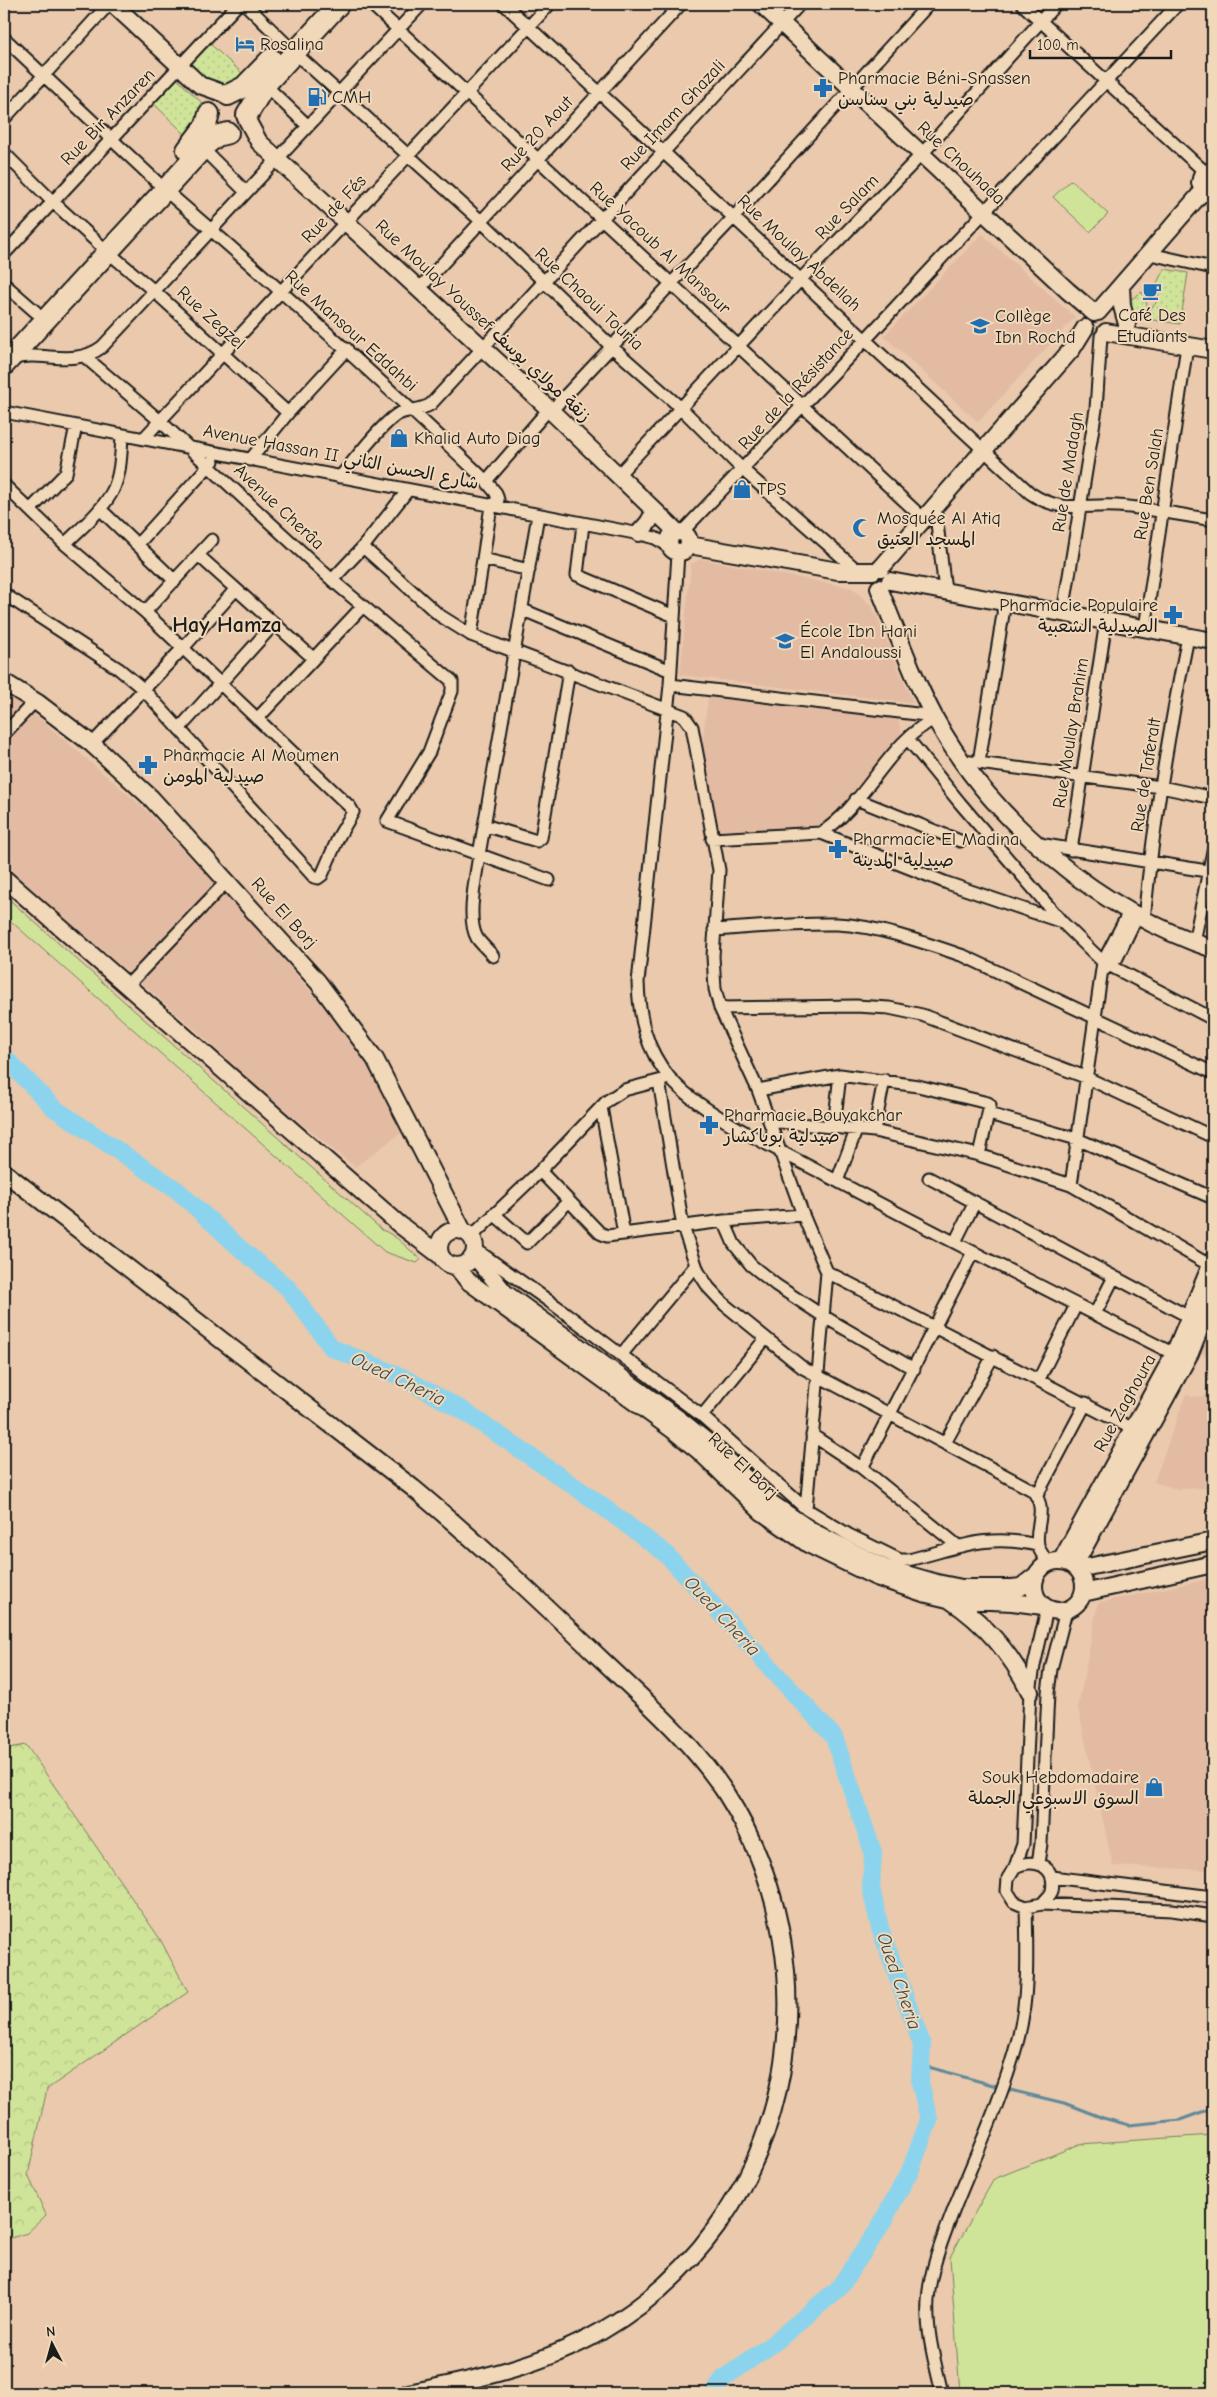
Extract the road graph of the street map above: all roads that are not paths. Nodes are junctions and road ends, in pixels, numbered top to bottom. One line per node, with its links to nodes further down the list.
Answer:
1 (111, 4): 23 (street); 24 (street)
2 (238, 4): 23 (street, Rue Bir Anzaren)
3 (245, 4): 22 (street, Rue Chaoui Touria)
4 (321, 4): 22 (highway)
5 (339, 4): 22 (highway)
6 (371, 4): 20 (street, Rue Yacoub Al Mansour)
7 (422, 4): 20 (street)
8 (504, 4): 19 (street, Rue Moulay Abdellah)
9 (550, 4): 19 (street, Rue de Fés)
10 (681, 4): 31 (street, Rue 20 Aout)
11 (761, 4): 18 (street, Rue Chouhada)
12 (800, 4): 18 (street, Rue Imam Ghazali)
13 (929, 4): 28 (street)
14 (1022, 4): 17 (street)
15 (1056, 4): 17 (street, Rue Salam)
16 (1178, 4): 25 (street, Rue de la Résistance)
17 (1041, 21): 25 (street); 41 (street, Rue Salam)
18 (782, 23): 28 (street, Rue Chouhada); 39 (street, Rue Imam Ghazali)
19 (529, 26): 30 (street, Rue de Fés); 31 (street, Rue Moulay Abdellah)
20 (398, 29): 29 (street); 30 (street, Rue Yacoub Al Mansour)
21 (4, 38): 24 (street, Rue Mansour Eddahbi)
22 (290, 48): 27 (highway); 29 (street, Rue Chaoui Touria); 32 (highway)
23 (180, 67): 26 (street); 37 (street, Rue Bir Anzaren)
24 (44, 76): 34 (street); 37 (street, Rue Mansour Eddahbi)
25 (1106, 82): 45 (street); 50 (street, Rue de la Résistance)
26 (200, 85): 32 (street); 33 (street)
27 (265, 85): 35 (highway); 36 (street)
28 (852, 89): 41 (street, Rue Chouhada); 51 (street)
29 (340, 92): 36 (street); 42 (street, Rue Chaoui Touria)
30 (468, 92): 42 (street, Rue de Fés); 43 (street, Rue Yacoub Al Mansour)
31 (599, 92): 39 (street, Rue Moulay Abdellah); 43 (street, Rue 20 Aout)
32 (228, 95): 33 (highway); 35 (highway)
33 (209, 112): 35 (highway); 46 (highway)
34 (4, 120)
35 (238, 125): 38 (highway); 44 (street, Rue Moulay Youssef زنقة مولاي يوسف)
36 (308, 126): 44 (street)
37 (110, 139): 46 (street, Rue Mansour Eddahbi); 49 (street, Rue Bir Anzaren)
38 (203, 149): 46 (highway); 47 (street)
39 (663, 152): 51 (street, Rue Moulay Abdellah); 52 (street, Rue Imam Ghazali)
40 (4, 154): 49 (street, Rue Zegzel)
41 (922, 154): 50 (street, Rue Chouhada); 60 (street, Rue Salam)
42 (409, 155): 53 (street, Rue Chaoui Touria); 54 (street, Rue de Fés)
43 (539, 158): 52 (street, Rue Yacoub Al Mansour); 53 (street, Rue 20 Aout)
44 (278, 159): 47 (street); 54 (street, Rue Moulay Youssef زنقة مولاي يوسف)
45 (1209, 171): 48 (street)
46 (161, 186): 55 (street, Rue Mansour Eddahbi); 56 (highway)
47 (246, 192): 55 (street)
48 (1208, 193): 58 (street)
49 (52, 201): 56 (street, Rue Zegzel); 57 (street, Rue Bir Anzaren)
50 (985, 213): 69 (street, Rue Chouhada); 71 (street, Rue de la Résistance)
51 (734, 217): 60 (street, Rue Moulay Abdellah); 62 (street)
52 (603, 218): 61 (street, Rue Imam Ghazali); 62 (street, Rue Yacoub Al Mansour)
53 (481, 221): 61 (street, Rue Chaoui Touria); 64 (street, Rue 20 Aout)
54 (346, 222): 64 (street, Rue Moulay Youssef زنقة مولاي يوسف); 67 (street, Rue de Fés)
55 (211, 230): 66 (street); 67 (street, Rue Mansour Eddahbi)
56 (104, 248): 66 (street, Rue Zegzel); 68 (highway); 81 (highway)
57 (4, 254)
58 (1150, 254): 59 (street); 65 (street)
59 (1213, 268)
60 (801, 279): 71 (street, Rue Moulay Abdellah); 74 (street, Rue Salam)
61 (544, 282): 73 (street, Rue Chaoui Touria); 76 (street, Rue Imam Ghazali)
62 (672, 283): 73 (street); 74 (street, Rue Yacoub Al Mansour)
63 (4, 284): 68 (street)
64 (419, 289): 76 (street, Rue Moulay Youssef زنقة مولاي يوسف)
65 (1119, 290): 69 (street); 70 (street)
66 (154, 291): 79 (street, Rue Zegzel); 80 (street)
67 (281, 291): 77 (street, Rue Mansour Eddahbi); 79 (street, Rue de Fés)
68 (36, 312): 81 (highway)
69 (1098, 324): 70 (street); 75 (street); 93 (street); 104 (street, Rue de Madagh)
70 (1127, 324): 72 (street)
71 (866, 339): 82 (street, Rue de la Résistance); 93 (street, Rue Moulay Abdellah)
72 (1213, 340)
73 (612, 346): 83 (street, Rue Chaoui Touria); 84 (street)
74 (739, 346): 82 (street, Rue Yacoub Al Mansour); 83 (street, Rue Salam)
75 (1187, 346): 78 (street); 109 (street, Rue Ben Salah)
76 (483, 348): 84 (street, Rue Moulay Youssef زنقة مولاي يوسف); 85 (street, Rue Imam Ghazali)
77 (347, 349): 85 (street, Rue Mansour Eddahbi); 87 (street)
78 (1213, 350)
79 (223, 353): 87 (street, Rue Zegzel); 88 (street, Rue de Fés)
80 (84, 356): 81 (street); 88 (street, Avenue Cherâa)
81 (5, 357)
82 (803, 406): 97 (street, Rue de la Résistance); 108 (street, Rue Yacoub Al Mansour)
83 (682, 408): 97 (street, Rue Chaoui Touria); 98 (street, Rue Salam)
84 (550, 410): 98 (street, Rue Moulay Youssef زنقة مولاي يوسف); 100 (street)
85 (414, 411): 99 (street, Rue Imam Ghazali); 100 (street, Rue Mansour Eddahbi)
86 (4, 412): 89 (street, Avenue Hassan II شارع الحسن الثاني)
87 (288, 413): 95 (street)
88 (160, 421): 91 (street, Rue de Fés); 92 (street, Avenue Cherâa)
89 (76, 426): 90 (street, Avenue Hassan II شارع الحسن الثاني); 106 (street)
90 (122, 435): 91 (street, Avenue Hassan II شارع الحسن الثاني); 105 (street)
91 (143, 439): 92 (street, Avenue Hassan II شارع الحسن الثاني)
92 (191, 448): 94 (street, Avenue Hassan II شارع الحسن الثاني); 96 (street, Avenue Cherâa)
93 (985, 449): 104 (street, Rue Moulay Abdellah); 108 (street)
94 (220, 454): 95 (street, Avenue Hassan II شارع الحسن الثاني); 96 (street)
95 (250, 460): 99 (street, Avenue Hassan II شارع الحسن الثاني)
96 (209, 466): 117 (street); 123 (street, Avenue Cherâa)
97 (743, 470): 115 (street, Rue de la Résistance); 122 (street, Rue Chaoui Touria)
98 (618, 475): 107 (street, Rue Moulay Youssef زنقة مولاي يوسف)
99 (340, 477): 102 (street, Avenue Hassan II شارع الحسن الثاني)
100 (486, 481): 103 (street, Rue Mansour Eddahbi)
101 (4, 485): 106 (street)
102 (408, 490): 103 (street, Avenue Hassan II شارع الحسن الثاني); 118 (street)
103 (491, 506): 110 (street, Avenue Hassan II شارع الحسن الثاني); 120 (street)
104 (1080, 507): 109 (street, Rue Moulay Abdellah); 132 (street, Rue de Madagh)
105 (100, 508): 116 (street); 117 (street)
106 (30, 510): 116 (street)
107 (655, 511): 113 (street); 115 (street, Rue Moulay Youssef زنقة مولاي يوسف)
108 (930, 512): 122 (street); 126 (street)
109 (1162, 512): 111 (street, Rue Moulay Abdellah); 136 (street, Rue Ben Salah)
110 (538, 515): 112 (street, Avenue Hassan II شارع الحسن الثاني); 121 (street)
111 (1213, 520)
112 (583, 524): 113 (street, Avenue Hassan II شارع الحسن الثاني); 133 (street)
113 (639, 534): 115 (street, Avenue Hassan II شارع الحسن الثاني)
114 (212, 540): 119 (street)
115 (678, 541): 122 (street); 133 (street)
116 (66, 544): 131 (street)
117 (137, 545): 124 (street)
118 (363, 546): 123 (street); 137 (street)
119 (198, 555): 124 (street); 125 (street)
120 (484, 560): 121 (street); 137 (street)
121 (529, 570): 130 (street)
122 (876, 577): 126 (street); 151 (street)
123 (332, 580): 129 (street, Avenue Cherâa)
124 (175, 582): 131 (street)
125 (236, 588): 135 (street); 140 (street)
126 (945, 591): 128 (street)
127 (4, 594): 148 (street)
128 (1005, 602): 132 (street); 158 (street)
129 (363, 606): 142 (street); 170 (street, Avenue Cherâa)
130 (522, 610): 141 (street); 144 (street)
131 (144, 612): 140 (street)
132 (1063, 613): 134 (street)
133 (674, 616): 144 (street)
134 (1106, 621): 136 (street); 159 (street, Rue Moulay Brahim)
135 (274, 624): 142 (street); 146 (street)
136 (1144, 628): 138 (street)
137 (471, 634): 141 (street)
138 (1188, 636): 139 (street); 160 (street, Rue de Taferalt)
139 (1213, 641)
140 (183, 648): 146 (street); 148 (street)
141 (515, 651): 143 (street); 163 (street)
142 (313, 658): 152 (street)
143 (569, 671): 150 (street); 163 (street)
144 (671, 671): 147 (street)
145 (4, 682): 149 (street, Rue El Borj)
146 (219, 682): 152 (street); 153 (street)
147 (670, 685): 150 (street); 151 (street)
148 (143, 689): 153 (street); 156 (street)
149 (35, 701): 154 (street); 156 (street, Rue El Borj)
150 (666, 708): 165 (street); 190 (street)
151 (935, 718): 155 (street); 157 (street)
152 (257, 719): 153 (street)
153 (179, 728)
154 (4, 734)
155 (908, 739): 162 (street); 177 (street)
156 (92, 744): 175 (street, Rue El Borj)
157 (963, 761): 158 (street); 167 (street)
158 (979, 762): 159 (street)
159 (1082, 776): 160 (street); 168 (street, Rue Moulay Brahim)
160 (1161, 787): 161 (street); 171 (street, Rue de Taferalt)
161 (1213, 798)
162 (856, 799): 164 (street); 166 (street)
163 (484, 825): 170 (street)
164 (821, 833): 165 (street); 177 (street)
165 (712, 839): 178 (street)
166 (960, 841)
167 (1039, 844): 168 (street); 176 (street)
168 (1071, 850): 171 (street)
169 (1213, 851): 172 (street)
170 (479, 855): 174 (street); 181 (street)
171 (1149, 862): 172 (street); 176 (street, Rue de Taferalt)
172 (1212, 872): 179 (street)
173 (4, 878): 183 (street)
174 (549, 880)
175 (228, 881): 183 (street); 217 (street, Rue El Borj)
176 (1137, 916): 179 (street); 182 (street)
177 (1062, 922): 182 (street)
178 (714, 930): 184 (street); 185 (street)
179 (1194, 942): 180 (street)
180 (1213, 949)
181 (493, 956)
182 (1105, 966): 185 (street); 186 (street)
183 (126, 986): 219 (street)
184 (720, 1008): 189 (street); 192 (street)
185 (1094, 1017): 187 (street); 189 (street)
186 (1213, 1019)
187 (1213, 1072)
188 (840, 1075): 191 (street); 192 (street); 196 (street)
189 (1085, 1077): 199 (street); 200 (street)
190 (664, 1079): 193 (street); 201 (street); 214 (street)
191 (884, 1080): 194 (street); 198 (street)
192 (758, 1090): 195 (street)
193 (600, 1107): 203 (street); 215 (street)
194 (988, 1114): 200 (street); 202 (street)
195 (769, 1120): 196 (street); 201 (street)
196 (834, 1126): 197 (street)
197 (857, 1128): 198 (street); 206 (street)
198 (874, 1131): 202 (street)
199 (1213, 1137)
200 (1077, 1139): 207 (street); 208 (street)
201 (781, 1151): 206 (street); 212 (street)
202 (979, 1155): 207 (street)
203 (540, 1170): 209 (street); 211 (street)
204 (4, 1172): 265 (street)
205 (929, 1178): 210 (street)
206 (837, 1181): 216 (street)
207 (1071, 1185): 220 (street)
208 (1213, 1198)
209 (569, 1201): 211 (street); 215 (street)
210 (974, 1202): 216 (street); 224 (street)
211 (494, 1214): 217 (street)
212 (803, 1215): 213 (street); 223 (street)
213 (724, 1222): 214 (street); 228 (street)
214 (682, 1227): 215 (street); 222 (street)
215 (624, 1234)
216 (955, 1242): 218 (street)
217 (470, 1243): 219 (street); 221 (street); 233 (street); 252 (street, Rue El Borj)
218 (973, 1252): 226 (street); 230 (street)
219 (441, 1256): 221 (street)
220 (1212, 1263): 229 (street, Rue Zaghoura)
221 (456, 1266): 254 (street, Rue El Borj)
222 (696, 1266): 231 (street); 233 (street)
223 (827, 1272): 228 (street); 230 (street)
224 (1114, 1276): 227 (street); 229 (street)
225 (1213, 1295): 251 (street, Rue Zaghoura)
226 (1076, 1305): 227 (street); 237 (street)
227 (1095, 1314): 232 (street)
228 (823, 1316): 235 (street); 236 (street)
229 (1191, 1318): 232 (street, Rue Zaghoura)
230 (936, 1326): 234 (street); 235 (street)
231 (766, 1338): 236 (street); 240 (street)
232 (1174, 1354): 241 (street, Rue Zaghoura)
233 (621, 1355): 240 (street)
234 (993, 1356): 237 (street); 243 (street)
235 (914, 1369): 239 (street)
236 (817, 1376): 239 (street); 242 (street)
237 (1039, 1379): 238 (street)
238 (1086, 1403): 241 (street); 245 (street)
239 (888, 1414): 243 (street); 244 (street)
240 (702, 1416): 246 (street)
241 (1133, 1429): 251 (street, Rue Zaghoura)
242 (812, 1435): 244 (street); 246 (street)
243 (945, 1443): 245 (street)
244 (862, 1468): 249 (street)
245 (1037, 1495): 248 (street)
246 (806, 1509): 249 (street)
247 (1213, 1541): 251 (street)
248 (1038, 1544): 249 (street); 251 (street)
249 (958, 1546)
250 (1213, 1564): 253 (street)
251 (1065, 1565): 252 (street); 253 (street)
252 (1035, 1576): 255 (street)
253 (1083, 1593): 256 (street)
254 (948, 1599): 255 (street, Rue El Borj); 257 (street)
255 (1045, 1608): 256 (street); 257 (street)
256 (1066, 1611): 258 (street)
257 (1030, 1692): 259 (street)
258 (1038, 1863): 259 (street); 260 (street)
259 (1015, 1867): 263 (street)
260 (1052, 1878): 261 (street); 262 (street)
261 (1213, 1897)
262 (1042, 1904): 263 (street); 264 (street)
263 (1026, 1907): 266 (street)
264 (1213, 1916)
265 (408, 2393)
266 (942, 2393)

